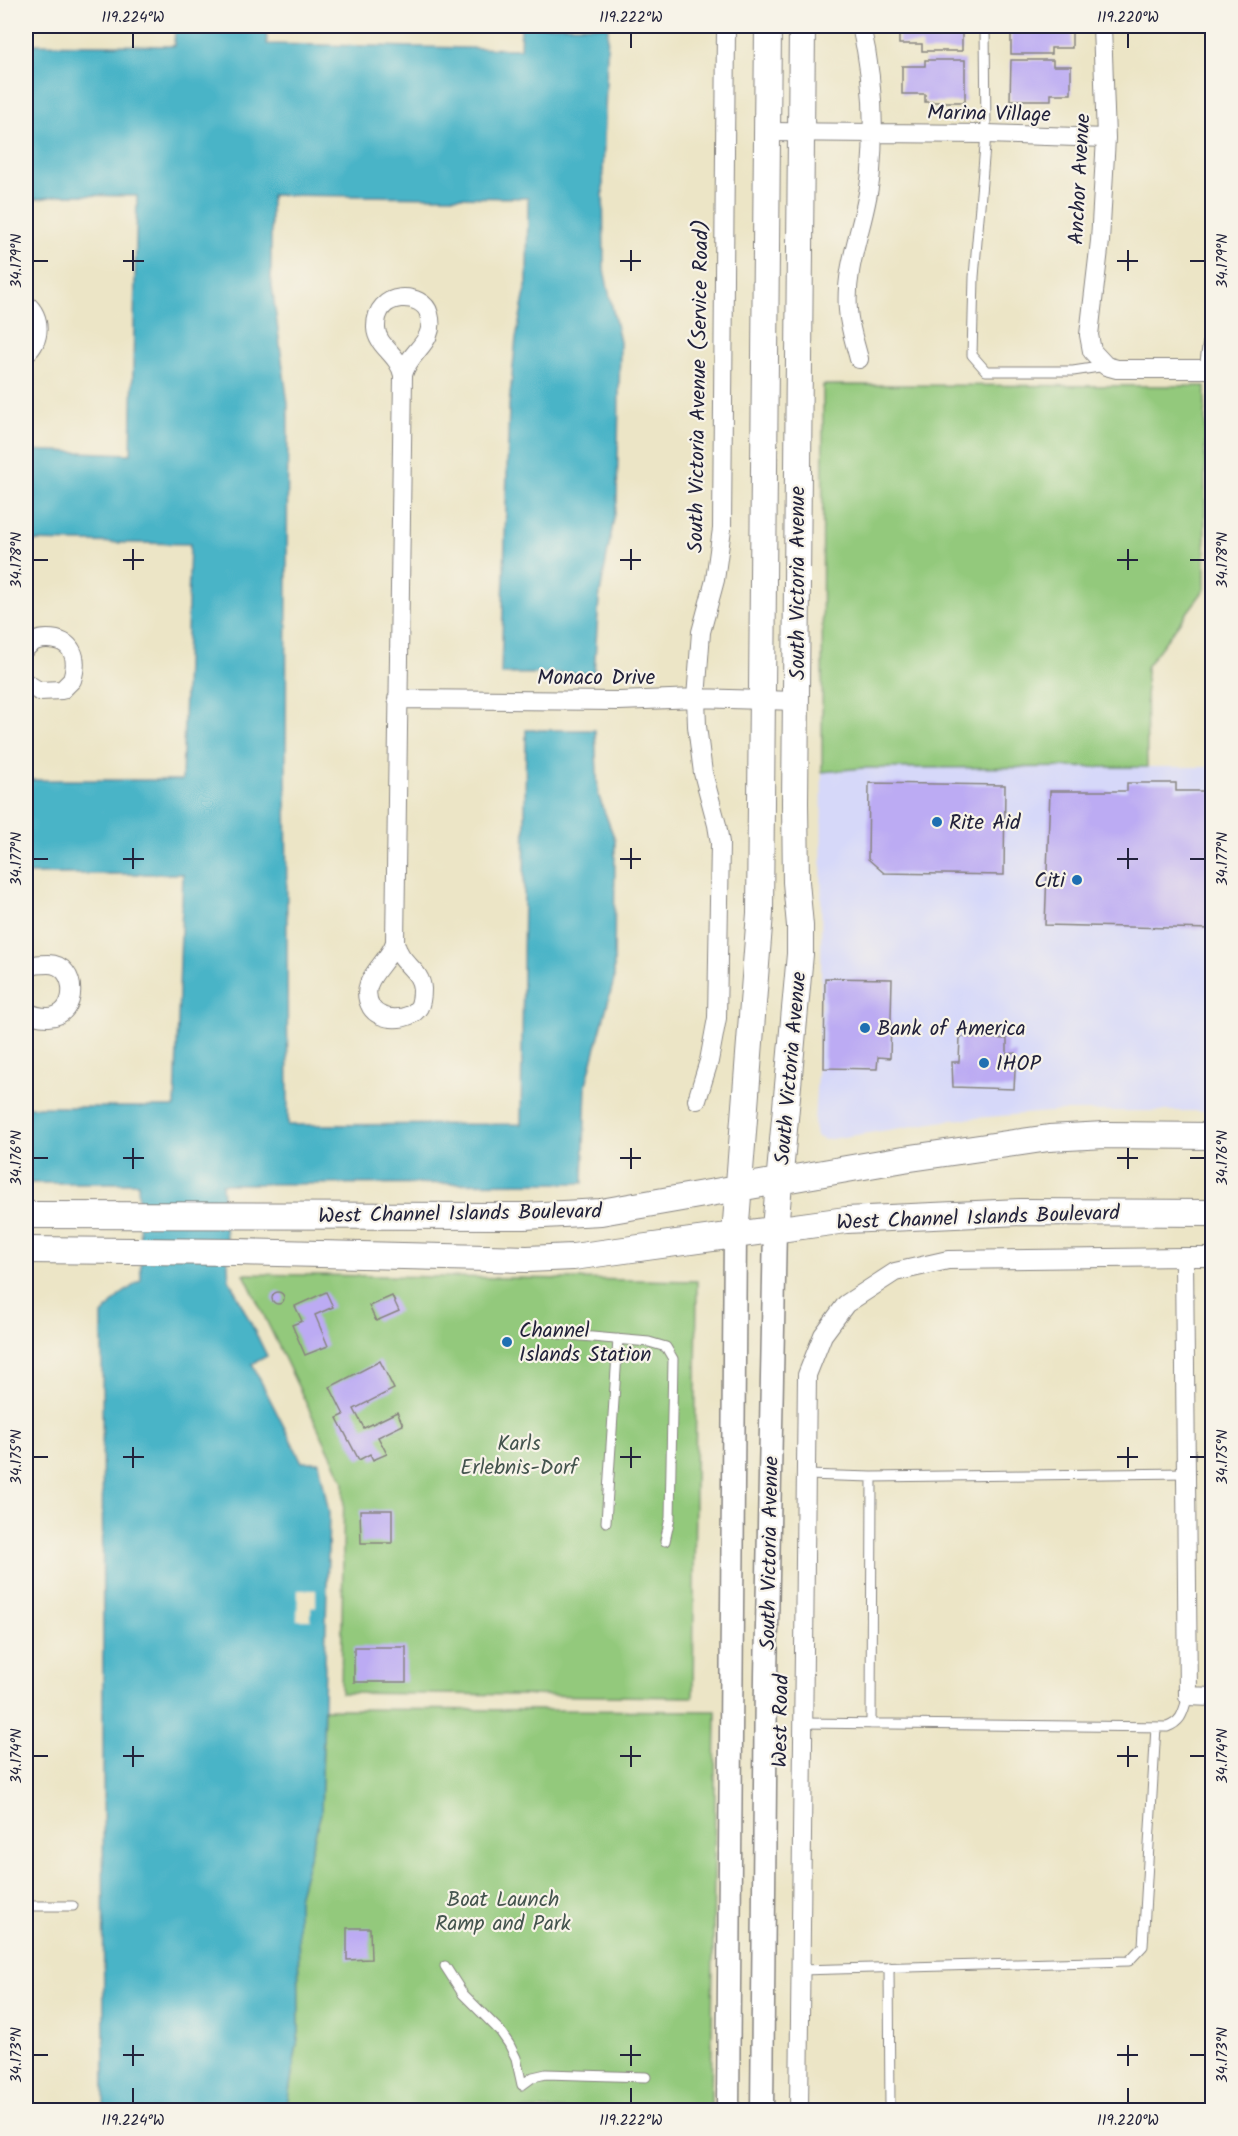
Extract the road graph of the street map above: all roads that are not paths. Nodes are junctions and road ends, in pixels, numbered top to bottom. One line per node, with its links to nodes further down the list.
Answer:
1 (726, 26): 21 (street, South Victoria Avenue (Service Road))
2 (768, 26): 7 (main road, South Victoria Avenue)
3 (802, 26): 8 (main road, South Victoria Avenue)
4 (861, 26): 9 (street)
5 (985, 26): 10 (lane)
6 (1102, 26): 11 (street, Anchor Avenue)
7 (767, 132): 8 (street, Marina Village); 23 (main road, South Victoria Avenue)
8 (800, 133): 9 (street, Marina Village); 24 (main road, South Victoria Avenue)
9 (872, 134): 10 (street, Marina Village); 15 (street)
10 (986, 134): 11 (street, Marina Village); 16 (lane)
11 (1106, 138): 16 (street, Anchor Avenue)
12 (1212, 281): 17 (lane)
13 (26, 304): 14 (street)
14 (26, 353)
15 (859, 359)
16 (1106, 366): 17 (street)
17 (1208, 369)
18 (403, 375): 22 (street)
19 (26, 648): 20 (street)
20 (26, 683)
21 (696, 698): 22 (street, Monaco Drive); 23 (street, Monaco Drive); 28 (street, South Victoria Avenue (Service Road))
22 (397, 699): 25 (street)
23 (763, 700): 24 (street, Monaco Drive); 31 (main road, South Victoria Avenue)
24 (796, 701): 30 (main road, South Victoria Avenue)
25 (395, 942)
26 (26, 970): 27 (street)
27 (26, 1011)
28 (697, 1100)
29 (1212, 1136): 30 (main road, West Channel Islands Boulevard)
30 (780, 1181): 31 (main road, West Channel Islands Boulevard); 34 (main road, South Victoria Avenue)
31 (739, 1188): 33 (main road, West Channel Islands Boulevard); 35 (main road, South Victoria Avenue)
32 (1212, 1213): 34 (main road, West Channel Islands Boulevard)
33 (26, 1215)
34 (776, 1228): 35 (main road, West Channel Islands Boulevard); 58 (street, South Victoria Avenue)
35 (735, 1235): 36 (main road, West Channel Islands Boulevard); 57 (street, South Victoria Avenue)
36 (26, 1250)
37 (1184, 1257): 38 (street, West Road); 41 (street); 42 (street, West Road)
38 (1212, 1257)
39 (558, 1334): 40 (lane)
40 (618, 1339): 44 (lane); 45 (lane)
41 (1186, 1473): 43 (lane); 46 (street)
42 (806, 1475): 43 (lane); 48 (street, West Road)
43 (872, 1477): 49 (lane)
44 (606, 1522)
45 (665, 1541)
46 (1188, 1696): 47 (street); 50 (lane)
47 (1212, 1697)
48 (803, 1723): 49 (lane); 55 (street, West Road)
49 (871, 1724): 50 (lane)
50 (1156, 1727): 54 (lane)
51 (26, 1906): 52 (lane)
52 (73, 1906)
53 (445, 1966): 56 (lane)
54 (889, 1967): 55 (lane); 60 (lane)
55 (801, 1970): 59 (street, West Road)
56 (646, 2077)
57 (728, 2110)
58 (762, 2110)
59 (799, 2110)
60 (890, 2110)

